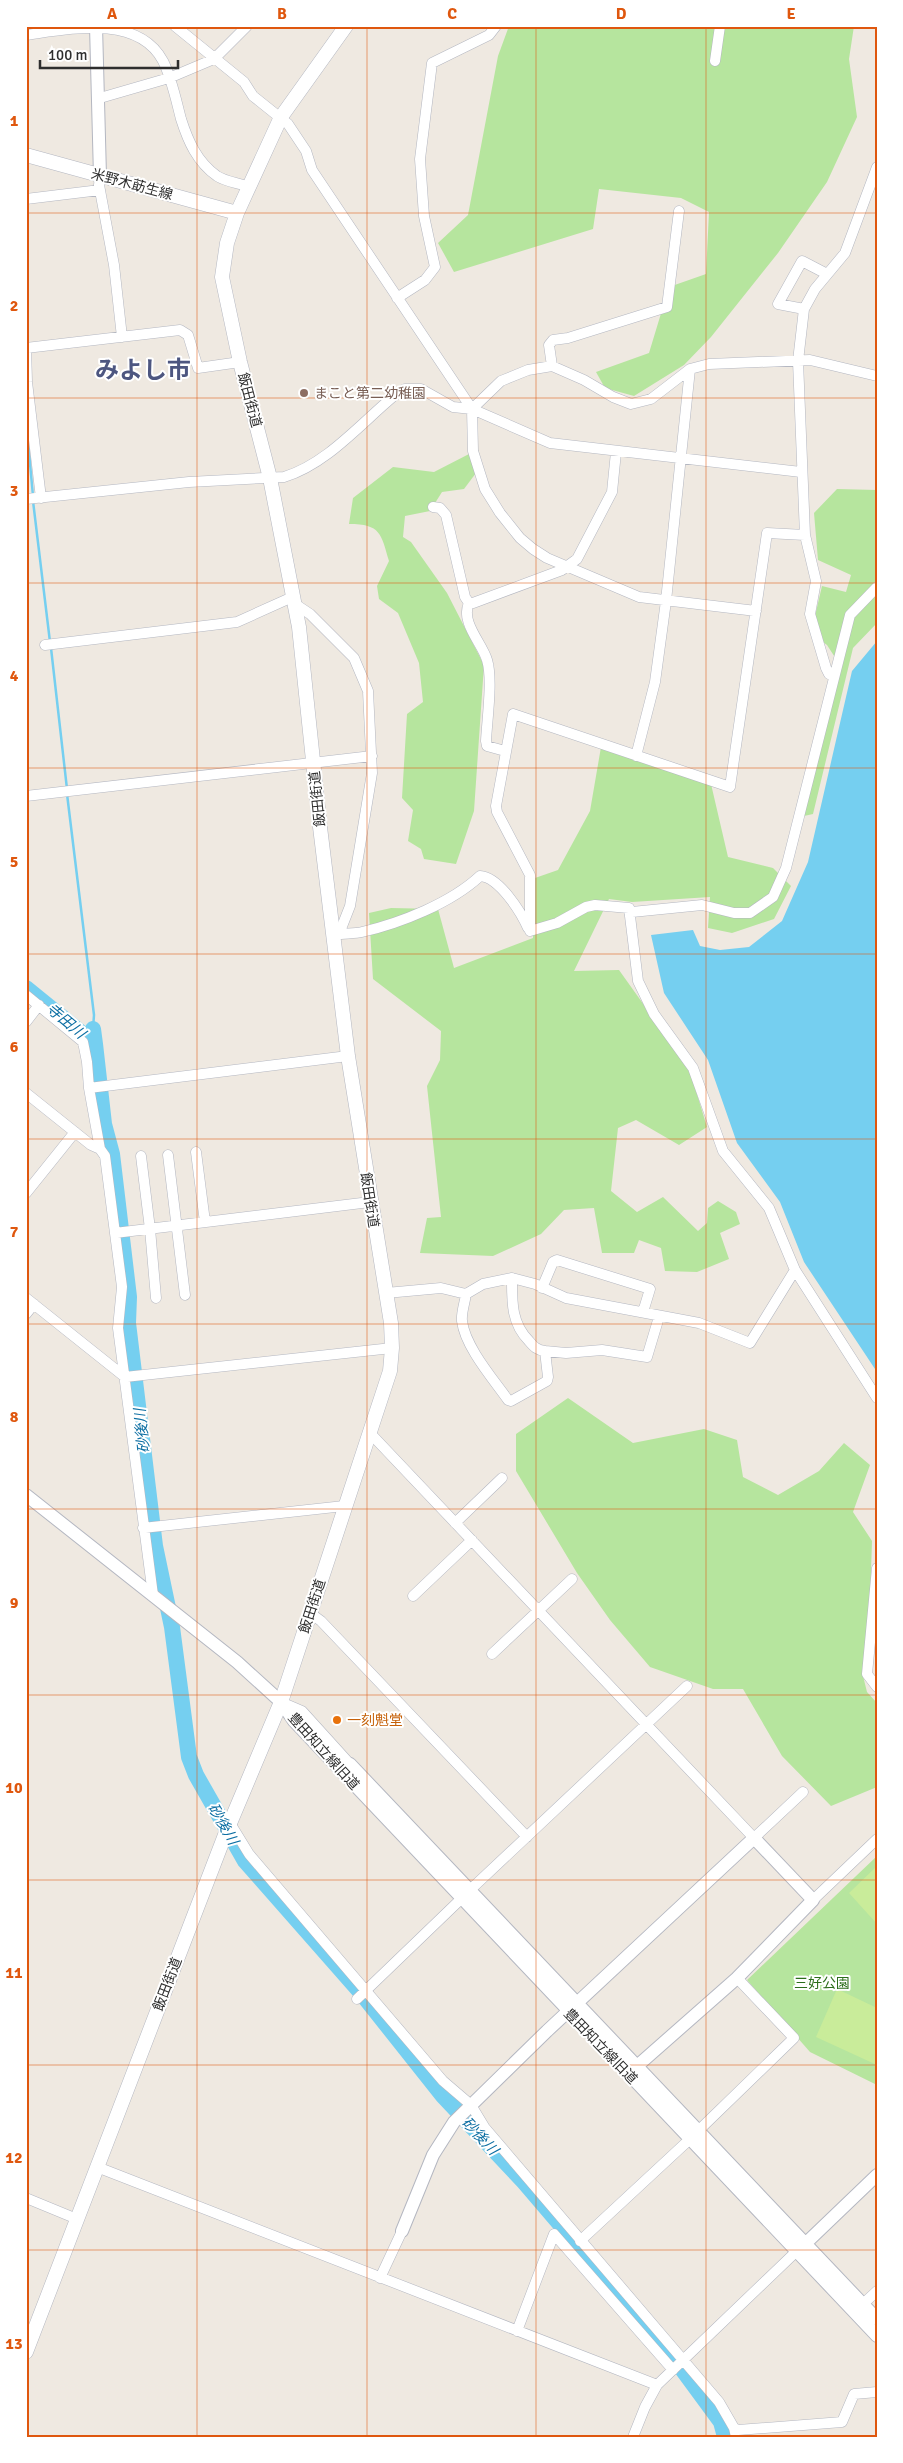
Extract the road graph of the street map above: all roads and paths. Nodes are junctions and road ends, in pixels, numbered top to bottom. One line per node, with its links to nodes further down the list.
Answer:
1 (175, 26): 8 (street)
2 (247, 26): 8 (street)
3 (346, 26): 12 (main road, 飯田街道)
4 (496, 26): 21 (street)
5 (720, 26): 9 (street)
6 (96, 28): 7 (street); 10 (street); 11 (street)
7 (26, 35)
8 (214, 59): 10 (street); 12 (street)
9 (716, 61)
10 (170, 78): 11 (street); 16 (street)
11 (100, 98): 15 (street)
12 (281, 117): 16 (main road, 飯田街道); 21 (street)
13 (26, 155): 15 (main road, 米野木莇生線)
14 (877, 167): 20 (street)
15 (100, 183): 17 (street); 19 (main road, 米野木莇生線); 23 (street)
16 (250, 187): 19 (main road, 飯田街道)
17 (26, 199)
18 (679, 211): 27 (street)
19 (237, 213): 26 (main road, 飯田街道)
20 (827, 274): 22 (street); 22 (street)
21 (397, 298): 30 (street)
22 (804, 309): 25 (street)
23 (122, 337): 24 (street); 26 (street)
24 (26, 348): 35 (street)
25 (798, 361): 28 (street); 29 (street); 33 (street)
26 (240, 362): 34 (main road, 飯田街道)
27 (552, 366): 28 (street); 30 (street)
28 (690, 369): 32 (street)
29 (877, 376)
30 (472, 409): 31 (street); 34 (street); 39 (street)
31 (616, 452): 32 (street); 39 (street)
32 (681, 459): 33 (street); 42 (street)
33 (801, 472): 38 (street)
34 (270, 478): 35 (street); 41 (main road, 飯田街道)
35 (41, 498): 36 (street)
36 (26, 499)
37 (432, 507): 43 (street)
38 (805, 535): 44 (street); 46 (street)
39 (569, 566): 42 (street); 43 (street)
40 (877, 587): 46 (street)
41 (295, 601): 45 (street); 48 (street); 50 (main road, 飯田街道)
42 (666, 601): 44 (street); 49 (street)
43 (469, 603): 47 (street)
44 (756, 611): 49 (street)
45 (45, 645)
46 (834, 676): 52 (street)
47 (505, 751): 49 (street); 53 (street)
48 (372, 756): 50 (street); 54 (street)
49 (636, 756)
50 (313, 764): 51 (street); 54 (main road, 飯田街道)
51 (26, 796)
52 (632, 912): 53 (street); 72 (street)
53 (530, 932): 54 (street)
54 (336, 935): 58 (main road, 飯田街道)
55 (26, 995): 56 (street)
56 (39, 1005): 57 (street); 59 (street)
57 (26, 1022)
58 (348, 1056): 59 (street); 67 (main road, 飯田街道)
59 (92, 1088): 62 (street)
60 (28, 1098): 61 (street)
61 (75, 1132): 62 (street); 66 (street)
62 (100, 1148): 71 (street)
63 (196, 1152): 68 (street)
64 (168, 1155): 69 (street)
65 (141, 1156): 70 (street)
66 (26, 1193)
67 (370, 1202): 68 (street); 75 (main road, 飯田街道)
68 (205, 1222): 69 (street)
69 (175, 1226): 70 (street); 77 (street)
70 (150, 1228): 71 (street); 78 (street)
71 (116, 1233): 85 (street)
72 (795, 1270): 82 (street); 86 (street)
73 (512, 1278): 74 (street); 76 (street); 84 (street)
74 (542, 1288): 80 (street); 80 (street)
75 (386, 1293): 76 (street); 83 (main road, 飯田街道)
76 (466, 1294): 84 (street)
77 (185, 1295)
78 (156, 1298)
79 (30, 1301): 81 (street); 85 (street)
80 (643, 1312): 82 (street)
81 (26, 1314)
82 (659, 1317): 84 (street)
83 (392, 1348): 85 (street); 87 (main road, 飯田街道)
84 (545, 1351)
85 (126, 1377): 92 (street)
86 (877, 1398)
87 (370, 1433): 90 (main road, 飯田街道); 91 (street)
88 (502, 1478): 91 (street)
89 (26, 1495): 98 (street)
90 (344, 1506): 92 (street); 100 (main road, 飯田街道)
91 (455, 1523): 93 (street)
92 (146, 1527): 98 (street)
93 (472, 1540): 97 (street); 99 (street)
94 (877, 1568): 96 (street)
95 (572, 1579): 99 (street)
96 (876, 1588): 103 (street)
97 (412, 1596)
98 (156, 1598): 104 (street)
99 (540, 1610): 101 (street); 105 (street)
100 (310, 1613): 104 (main road, 飯田街道); 109 (street)
101 (492, 1654)
102 (687, 1686): 105 (street)
103 (877, 1687)
104 (281, 1702): 106 (street, 豊田知立線旧道); 108 (main road, 飯田街道); 112 (street, 豊田知立線旧道)
105 (648, 1725): 109 (street); 110 (street)
106 (350, 1764): 112 (street, 豊田知立線旧道)
107 (802, 1792): 110 (street)
108 (228, 1828): 115 (street); 120 (main road, 飯田街道)
109 (527, 1837): 112 (street)
110 (754, 1838): 113 (street); 116 (street)
111 (877, 1839): 113 (street)
112 (466, 1895): 115 (street); 116 (street, 豊田知立線旧道)
113 (813, 1900): 114 (street)
114 (737, 1978): 117 (street); 119 (street)
115 (360, 1996): 118 (street)
116 (573, 2008): 117 (street, 豊田知立線旧道); 118 (street); 119 (street, 豊田知立線旧道)
117 (636, 2067): 119 (street, 豊田知立線旧道)
118 (471, 2105): 124 (street); 125 (street)
119 (694, 2136): 125 (street); 126 (street, 豊田知立線旧道)
120 (97, 2167): 123 (main road, 飯田街道); 127 (street)
121 (877, 2175): 126 (street)
122 (26, 2198): 123 (street)
123 (77, 2219): 133 (main road, 飯田街道)
124 (402, 2231): 127 (street)
125 (580, 2241): 134 (street)
126 (801, 2248): 129 (street, 豊田知立線旧道); 132 (street, 豊田知立線旧道); 134 (street)
127 (380, 2278): 131 (street)
128 (877, 2291): 129 (street)
129 (863, 2304): 130 (street, 豊田知立線旧道)
130 (877, 2319)
131 (517, 2332): 135 (street); 136 (street)
132 (877, 2336)
133 (26, 2352)
134 (684, 2360): 135 (street); 139 (street)
135 (673, 2369): 136 (street)
136 (657, 2385): 140 (street)
137 (877, 2392): 138 (street)
138 (792, 2425): 139 (street); 141 (street)
139 (735, 2432)
140 (633, 2437)
141 (790, 2437)

